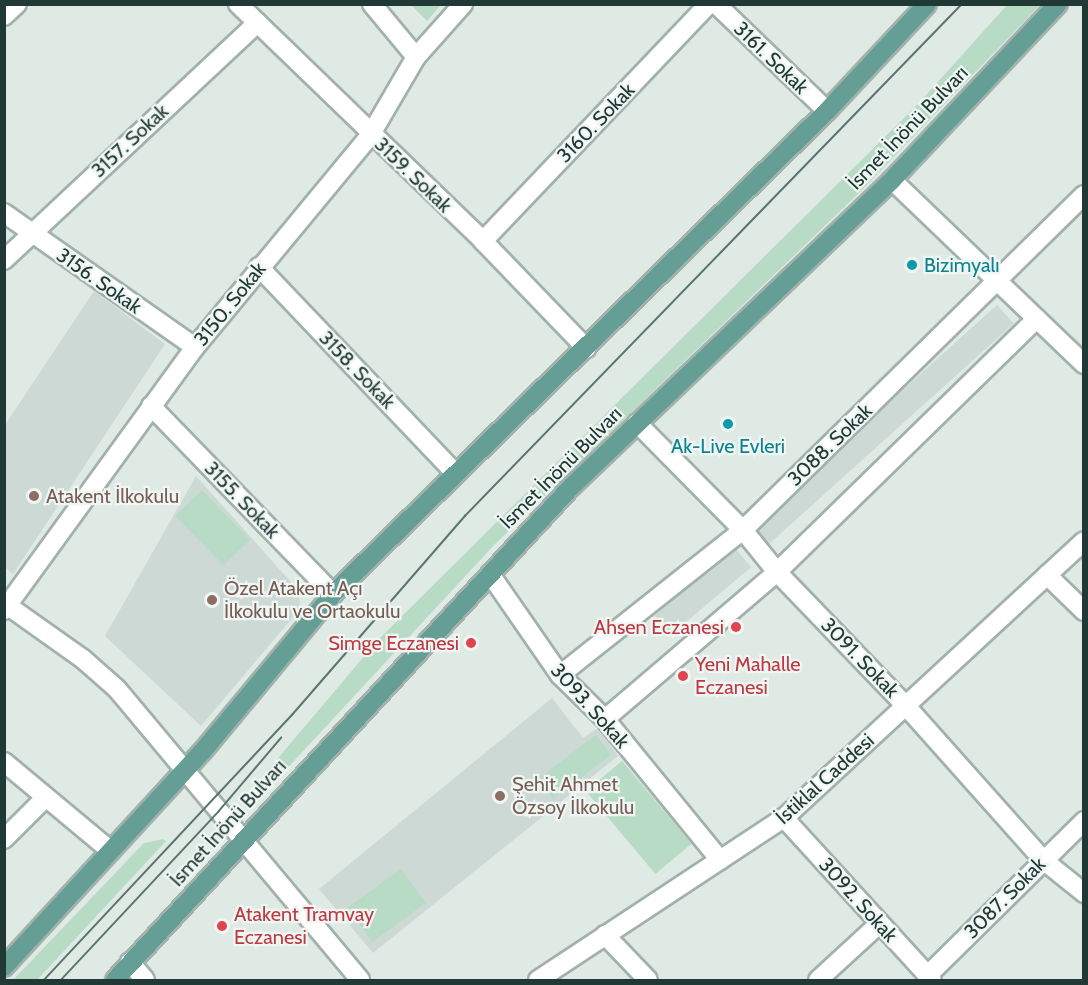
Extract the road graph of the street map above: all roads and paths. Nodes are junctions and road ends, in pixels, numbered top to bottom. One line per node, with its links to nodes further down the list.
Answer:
1 (17, 4): 9 (street)
2 (238, 4): 10 (street, 3159. Sokak)
3 (372, 4): 11 (street)
4 (463, 4): 11 (street, 3150. Sokak)
5 (710, 4): 18 (street, 3160. Sokak)
6 (716, 4): 12 (street, 3161. Sokak)
7 (927, 4): 12 (main road)
8 (1058, 4): 14 (main road, İsmet İnönü Bulvarı)
9 (4, 16)
10 (257, 23): 13 (street, 3159. Sokak); 17 (street, 3157. Sokak)
11 (417, 57): 13 (street, 3150. Sokak)
12 (826, 111): 24 (main road)
13 (371, 134): 18 (street, 3159. Sokak); 20 (street, 3150. Sokak)
14 (892, 180): 21 (street); 27 (main road, İsmet İnönü Bulvarı)
15 (1083, 195): 21 (street, 3088. Sokak)
16 (4, 213): 17 (street, 3156. Sokak)
17 (31, 232): 19 (street, 3157. Sokak); 23 (street, 3156. Sokak)
18 (483, 242): 24 (street, 3159. Sokak)
19 (4, 260)
20 (259, 267): 23 (street, 3150. Sokak); 28 (street, 3158. Sokak)
21 (997, 282): 22 (street); 29 (street, 3088. Sokak)
22 (1037, 318): 25 (street); 31 (street)
23 (195, 347): 26 (street, 3150. Sokak)
24 (586, 348): 28 (main road)
25 (1083, 364)
26 (151, 406): 34 (street, 3155. Sokak); 35 (street, 3150. Sokak)
27 (637, 423): 29 (street, 3091. Sokak); 32 (main road, İsmet İnönü Bulvarı)
28 (454, 472): 34 (main road)
29 (743, 530): 31 (street, 3091. Sokak); 37 (street, 3088. Sokak)
30 (1083, 541): 33 (street, İstiklal Caddesi)
31 (777, 572): 38 (street, 3091. Sokak); 39 (street)
32 (490, 574): 37 (street, 3093. Sokak); 46 (main road, İsmet İnönü Bulvarı)
33 (1047, 575): 36 (street); 38 (street, İstiklal Caddesi)
34 (333, 594): 41 (main road)
35 (6, 606): 41 (street)
36 (1083, 611)
37 (560, 675): 39 (street, 3093. Sokak)
38 (906, 706): 43 (street, İstiklal Caddesi); 49 (street, 3091. Sokak)
39 (606, 719): 48 (street, 3093. Sokak)
40 (4, 762): 42 (street)
41 (184, 772): 46 (street); 47 (main road)
42 (46, 796): 45 (street); 47 (street)
43 (784, 818): 48 (street, İstiklal Caddesi); 51 (street, 3092. Sokak)
44 (1083, 821): 49 (street, 3087. Sokak)
45 (4, 838)
46 (245, 841): 53 (main road, İsmet İnönü Bulvarı); 58 (street)
47 (111, 851): 54 (main road)
48 (720, 860): 52 (street, İstiklal Caddesi)
49 (1043, 860): 50 (street, 3091. Sokak); 55 (street, 3087. Sokak)
50 (1083, 894)
51 (879, 924): 55 (street, 3092. Sokak); 61 (street)
52 (604, 935): 59 (street, İstiklal Caddesi); 60 (street)
53 (130, 962): 56 (main road, İsmet İnönü Bulvarı); 57 (street)
54 (4, 968)
55 (930, 978)
56 (115, 981)
57 (146, 981)
58 (360, 981)
59 (538, 981)
60 (648, 981)
61 (818, 981)

